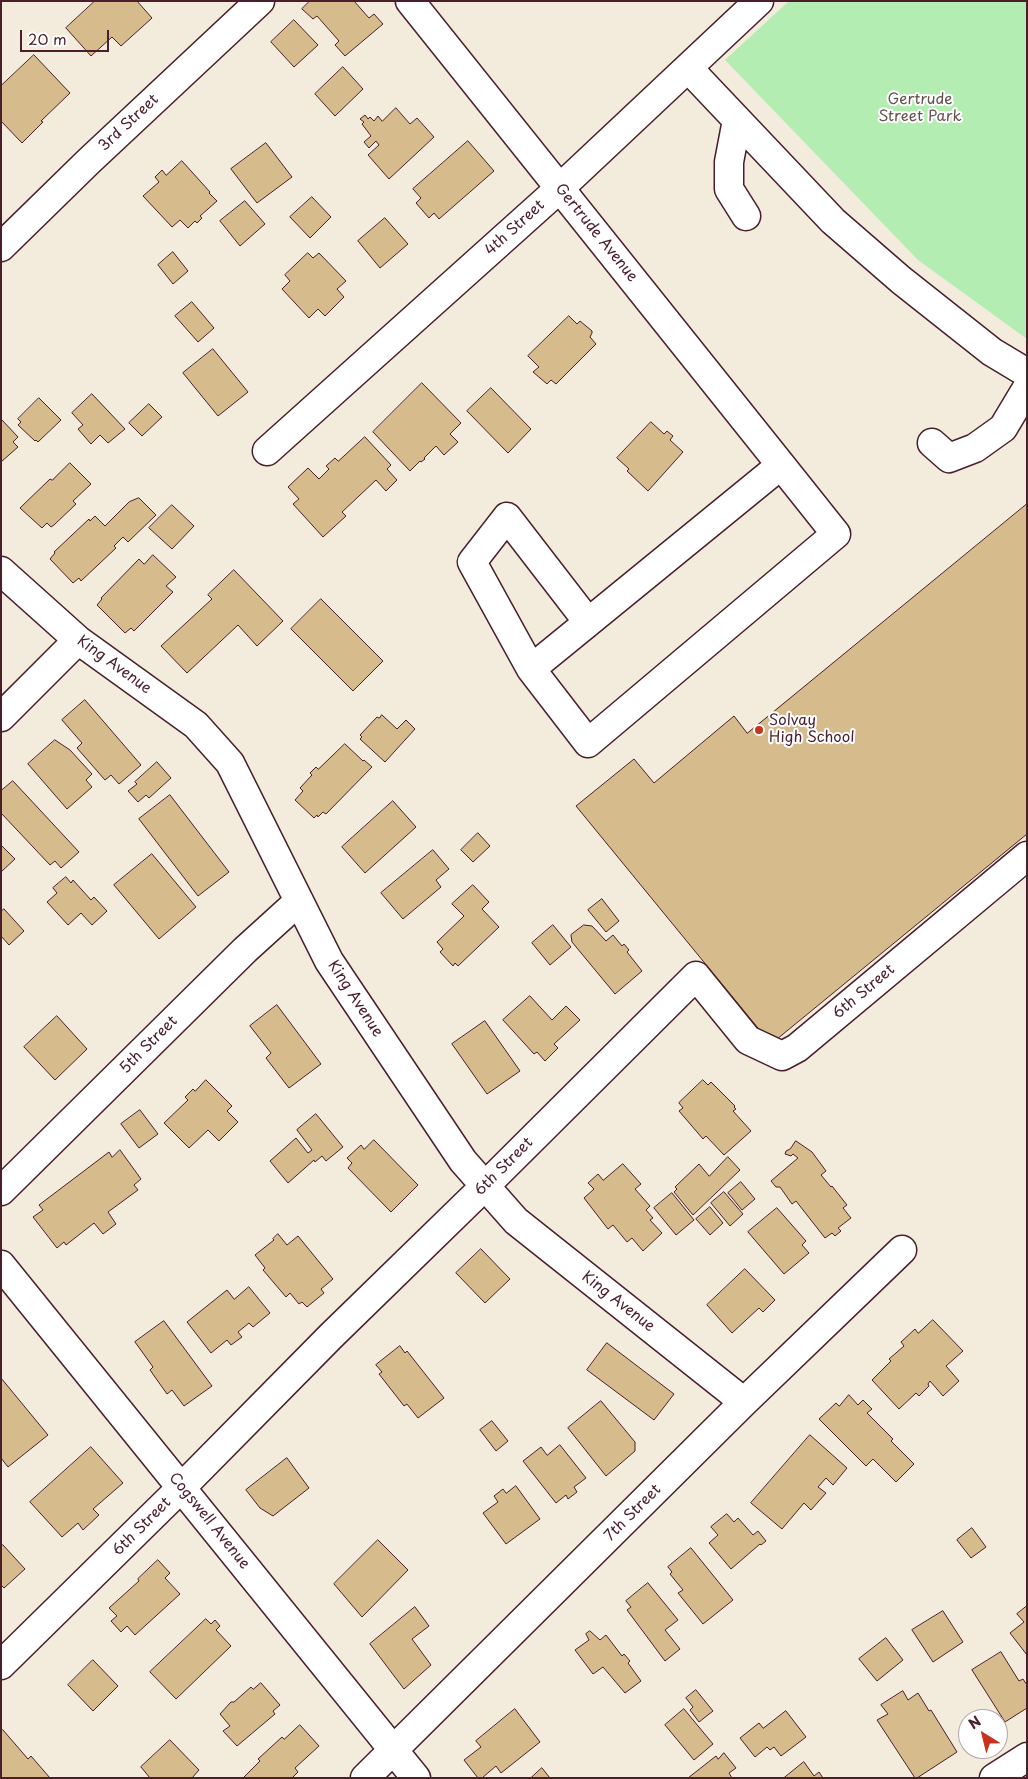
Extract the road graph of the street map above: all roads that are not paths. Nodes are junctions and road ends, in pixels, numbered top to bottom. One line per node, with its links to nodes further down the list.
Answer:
1 (260, 1): 8 (street, 3rd Street)
2 (410, 1): 6 (street, Gertrude Avenue)
3 (759, 1): 4 (street, 4th Street)
4 (688, 68): 5 (street); 6 (street, 4th Street)
5 (737, 120): 7 (street); 9 (street)
6 (560, 188): 12 (street, 4th Street); 13 (street, Gertrude Avenue)
7 (746, 216)
8 (1, 247)
9 (1027, 373)
10 (1027, 388): 11 (street)
11 (932, 443)
12 (266, 451)
13 (781, 465): 15 (street); 17 (street, Gertrude Avenue)
14 (1, 572): 16 (street, King Avenue)
15 (588, 622): 17 (street); 17 (street)
16 (78, 640): 18 (street); 20 (street, King Avenue)
17 (531, 669)
18 (1, 717)
19 (1027, 856): 21 (street, 6th Street)
20 (299, 901): 21 (street, King Avenue); 22 (street, 5th Street)
21 (484, 1186): 25 (street, King Avenue); 26 (street, 6th Street)
22 (1, 1191)
23 (902, 1250): 25 (street, 7th Street)
24 (1, 1264): 26 (street, Cogswell Avenue)
25 (744, 1402): 28 (street, 7th Street)
26 (182, 1487): 27 (street, 6th Street); 28 (street, Cogswell Avenue)
27 (1, 1665)
28 (393, 1750): 30 (street, 7th Street); 31 (street, Cogswell Avenue)
29 (1027, 1757): 32 (street)
30 (365, 1778)
31 (416, 1778)
32 (994, 1778)

